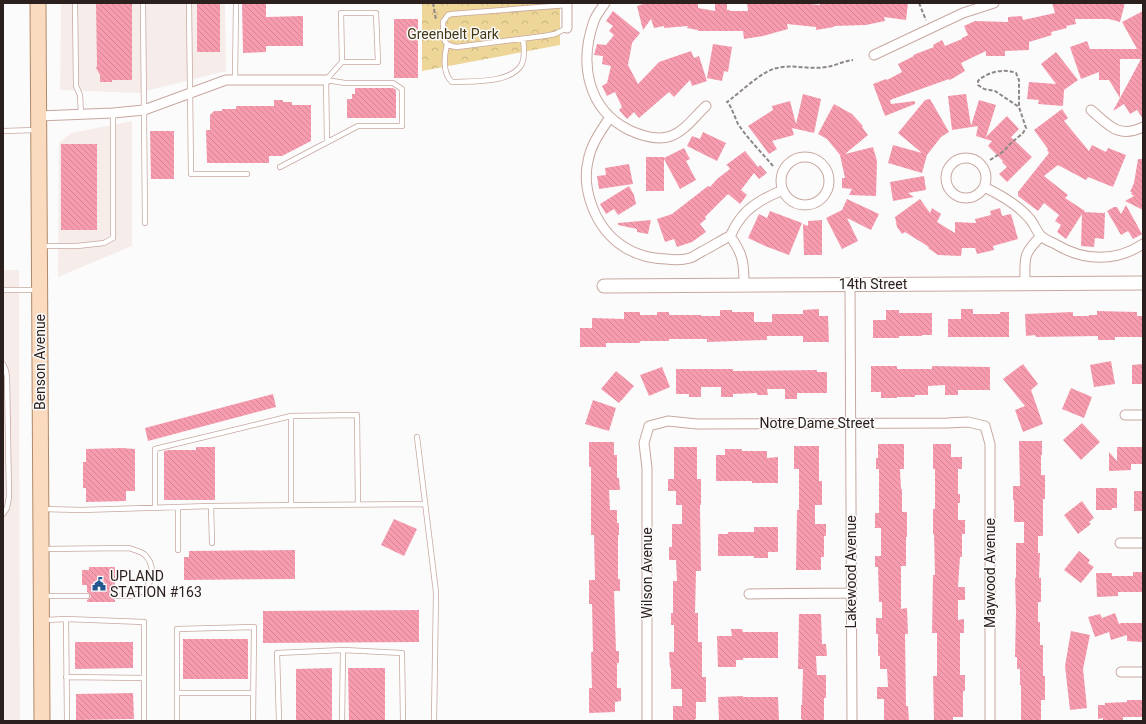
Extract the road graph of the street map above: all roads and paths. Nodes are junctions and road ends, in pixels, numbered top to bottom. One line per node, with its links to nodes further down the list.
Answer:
1 (38, 3): 28 (main road, Benson Avenue)
2 (75, 3): 26 (lane)
3 (144, 3): 23 (lane)
4 (190, 3): 20 (lane)
5 (236, 3): 18 (lane)
6 (605, 3): 27 (street)
7 (919, 3): 11 (path)
8 (994, 3): 10 (street)
9 (567, 4): 12 (street); 14 (lane)
10 (980, 5): 15 (street)
11 (926, 21)
12 (567, 28): 13 (lane)
13 (523, 39): 14 (lane); 14 (lane)
14 (447, 44)
15 (874, 55)
16 (853, 60): 33 (path)
17 (342, 62): 17 (lane); 19 (lane)
18 (235, 80): 19 (street); 20 (street)
19 (326, 80): 31 (lane); 31 (lane)
20 (190, 94): 23 (street); 35 (lane)
21 (706, 106): 27 (street)
22 (1019, 107): 22 (path); 32 (path)
23 (144, 110): 25 (street); 38 (lane)
24 (1091, 110): 29 (street)
25 (113, 113): 26 (street); 42 (lane)
26 (81, 114): 28 (street)
27 (610, 117): 39 (street)
28 (39, 123): 30 (lane); 42 (main road, Benson Avenue)
29 (1143, 127)
30 (3, 131)
31 (327, 142): 34 (lane)
32 (990, 160)
33 (773, 166)
34 (280, 167)
35 (247, 174)
36 (984, 187): 36 (street); 40 (street)
37 (783, 190): 37 (street); 39 (street)
38 (145, 223)
39 (730, 236): 44 (street)
40 (1041, 236): 41 (street); 46 (street)
41 (1143, 244)
42 (40, 246): 49 (main road, Benson Avenue)
43 (1143, 283): 46 (street, 14th Street)
44 (744, 284): 45 (street, 14th Street); 47 (street, 14th Street)
45 (850, 284): 46 (street, 14th Street); 54 (street, Lakewood Avenue)
46 (1025, 284)
47 (604, 286)
48 (3, 290): 49 (lane)
49 (40, 290): 64 (main road, Benson Avenue)
50 (3, 364): 65 (lane)
51 (1125, 415): 52 (street)
52 (1143, 415)
53 (291, 416): 58 (lane); 60 (lane); 63 (lane)
54 (850, 423): 55 (street, Notre Dame Street); 56 (street, Notre Dame Street); 71 (street, Lakewood Avenue)
55 (649, 426): 94 (street, Wilson Avenue)
56 (985, 426): 96 (street, Maywood Avenue)
57 (417, 436): 59 (lane)
58 (358, 504): 59 (lane); 60 (lane)
59 (425, 504): 93 (lane)
60 (291, 505): 61 (lane)
61 (211, 506): 62 (lane); 66 (lane)
62 (178, 507): 63 (lane); 70 (lane)
63 (155, 508): 64 (lane)
64 (41, 509): 69 (main road, Benson Avenue)
65 (3, 514)
66 (212, 543)
67 (1120, 543): 68 (street)
68 (1143, 543)
69 (41, 549): 73 (main road, Benson Avenue); 75 (lane)
70 (178, 550)
71 (851, 593): 72 (street); 95 (street, Lakewood Avenue)
72 (749, 594)
73 (41, 596): 74 (lane); 77 (main road, Benson Avenue)
74 (87, 596)
75 (115, 596)
76 (66, 619): 77 (lane); 81 (lane); 82 (lane)
77 (41, 620): 85 (main road, Benson Avenue)
78 (343, 650): 90 (lane); 91 (lane); 92 (lane)
79 (1121, 672): 80 (street)
80 (1143, 672)
81 (66, 678): 82 (lane); 86 (lane)
82 (144, 678): 87 (lane)
83 (177, 693): 84 (lane); 84 (lane); 88 (lane)
84 (253, 693): 89 (lane)
85 (42, 721)
86 (67, 721)
87 (144, 721)
88 (177, 721)
89 (253, 721)
90 (279, 721)
91 (342, 721)
92 (403, 721)
93 (434, 721)
94 (647, 721)
95 (852, 721)
96 (990, 721)

